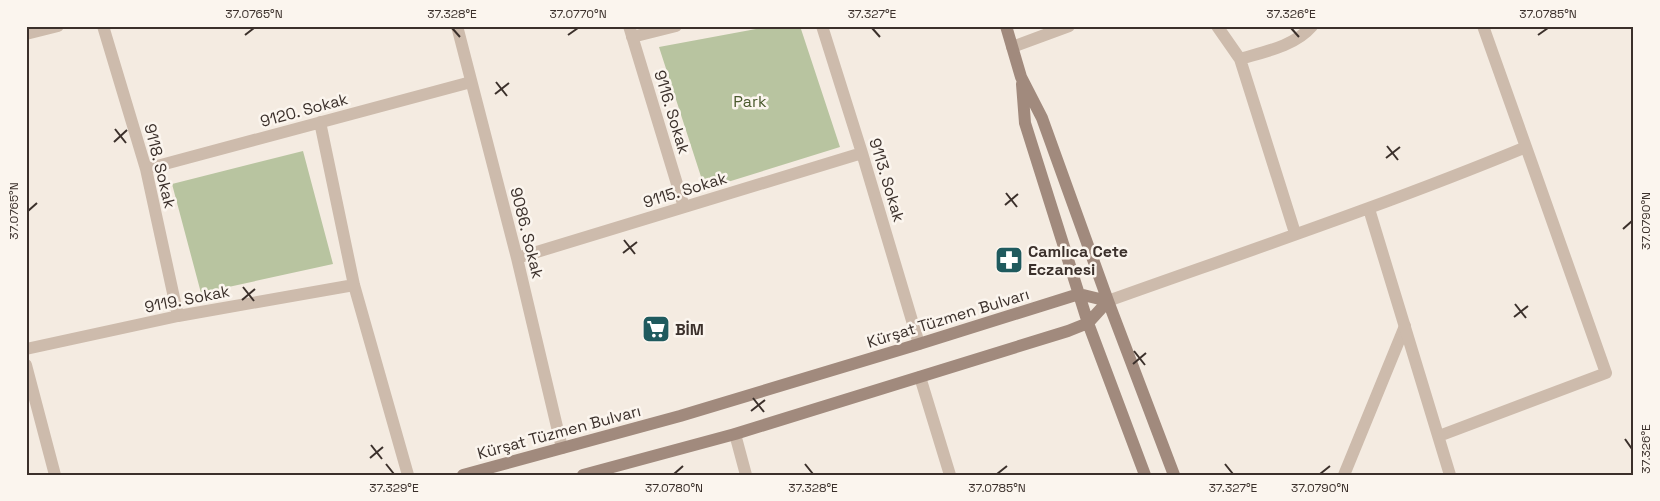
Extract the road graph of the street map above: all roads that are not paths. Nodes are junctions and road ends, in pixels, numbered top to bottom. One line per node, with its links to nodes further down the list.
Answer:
1 (58, 26): 12 (street)
2 (103, 26): 20 (street, 9118. Sokak)
3 (458, 26): 16 (street, 9086. Sokak)
4 (676, 26): 11 (street)
5 (822, 26): 19 (street, 9113. Sokak)
6 (1006, 26): 13 (street)
7 (1069, 26): 13 (street)
8 (1218, 26): 14 (street)
9 (1312, 26): 14 (street)
10 (1484, 26): 18 (street)
11 (630, 32): 21 (street, 9116. Sokak)
12 (26, 34)
13 (1012, 47): 15 (street)
14 (1240, 59): 23 (street)
15 (1021, 77): 26 (street); 27 (street)
16 (471, 82): 17 (street, 9120. Sokak); 24 (street, 9086. Sokak)
17 (320, 122): 20 (street, 9120. Sokak); 25 (street)
18 (1526, 147): 22 (street); 36 (street)
19 (862, 153): 21 (street, 9115. Sokak); 31 (street, 9113. Sokak)
20 (146, 168): 28 (street, 9118. Sokak)
21 (684, 207): 24 (street, 9115. Sokak)
22 (1369, 209): 23 (street); 30 (street)
23 (1295, 234): 27 (street)
24 (517, 258): 37 (street, 9086. Sokak)
25 (354, 285): 28 (street, 9119. Sokak); 39 (street)
26 (1079, 294): 27 (street); 29 (street); 31 (street, Kürşat Tüzmen Bulvarı)
27 (1108, 301): 29 (street); 45 (street)
28 (178, 316): 32 (street, 9119. Sokak)
29 (1088, 323): 34 (street); 44 (street)
30 (1405, 326): 36 (street); 46 (street)
31 (919, 344): 37 (street, Kürşat Tüzmen Bulvarı)
32 (26, 349)
33 (26, 366): 38 (street)
34 (920, 377): 35 (street); 43 (street)
35 (735, 434): 41 (street); 42 (street)
36 (1439, 436): 47 (street)
37 (562, 448): 40 (street, Kürşat Tüzmen Bulvarı)
38 (55, 475)
39 (408, 475)
40 (463, 475)
41 (583, 475)
42 (746, 475)
43 (950, 475)
44 (1145, 475)
45 (1174, 475)
46 (1344, 475)
47 (1450, 475)

